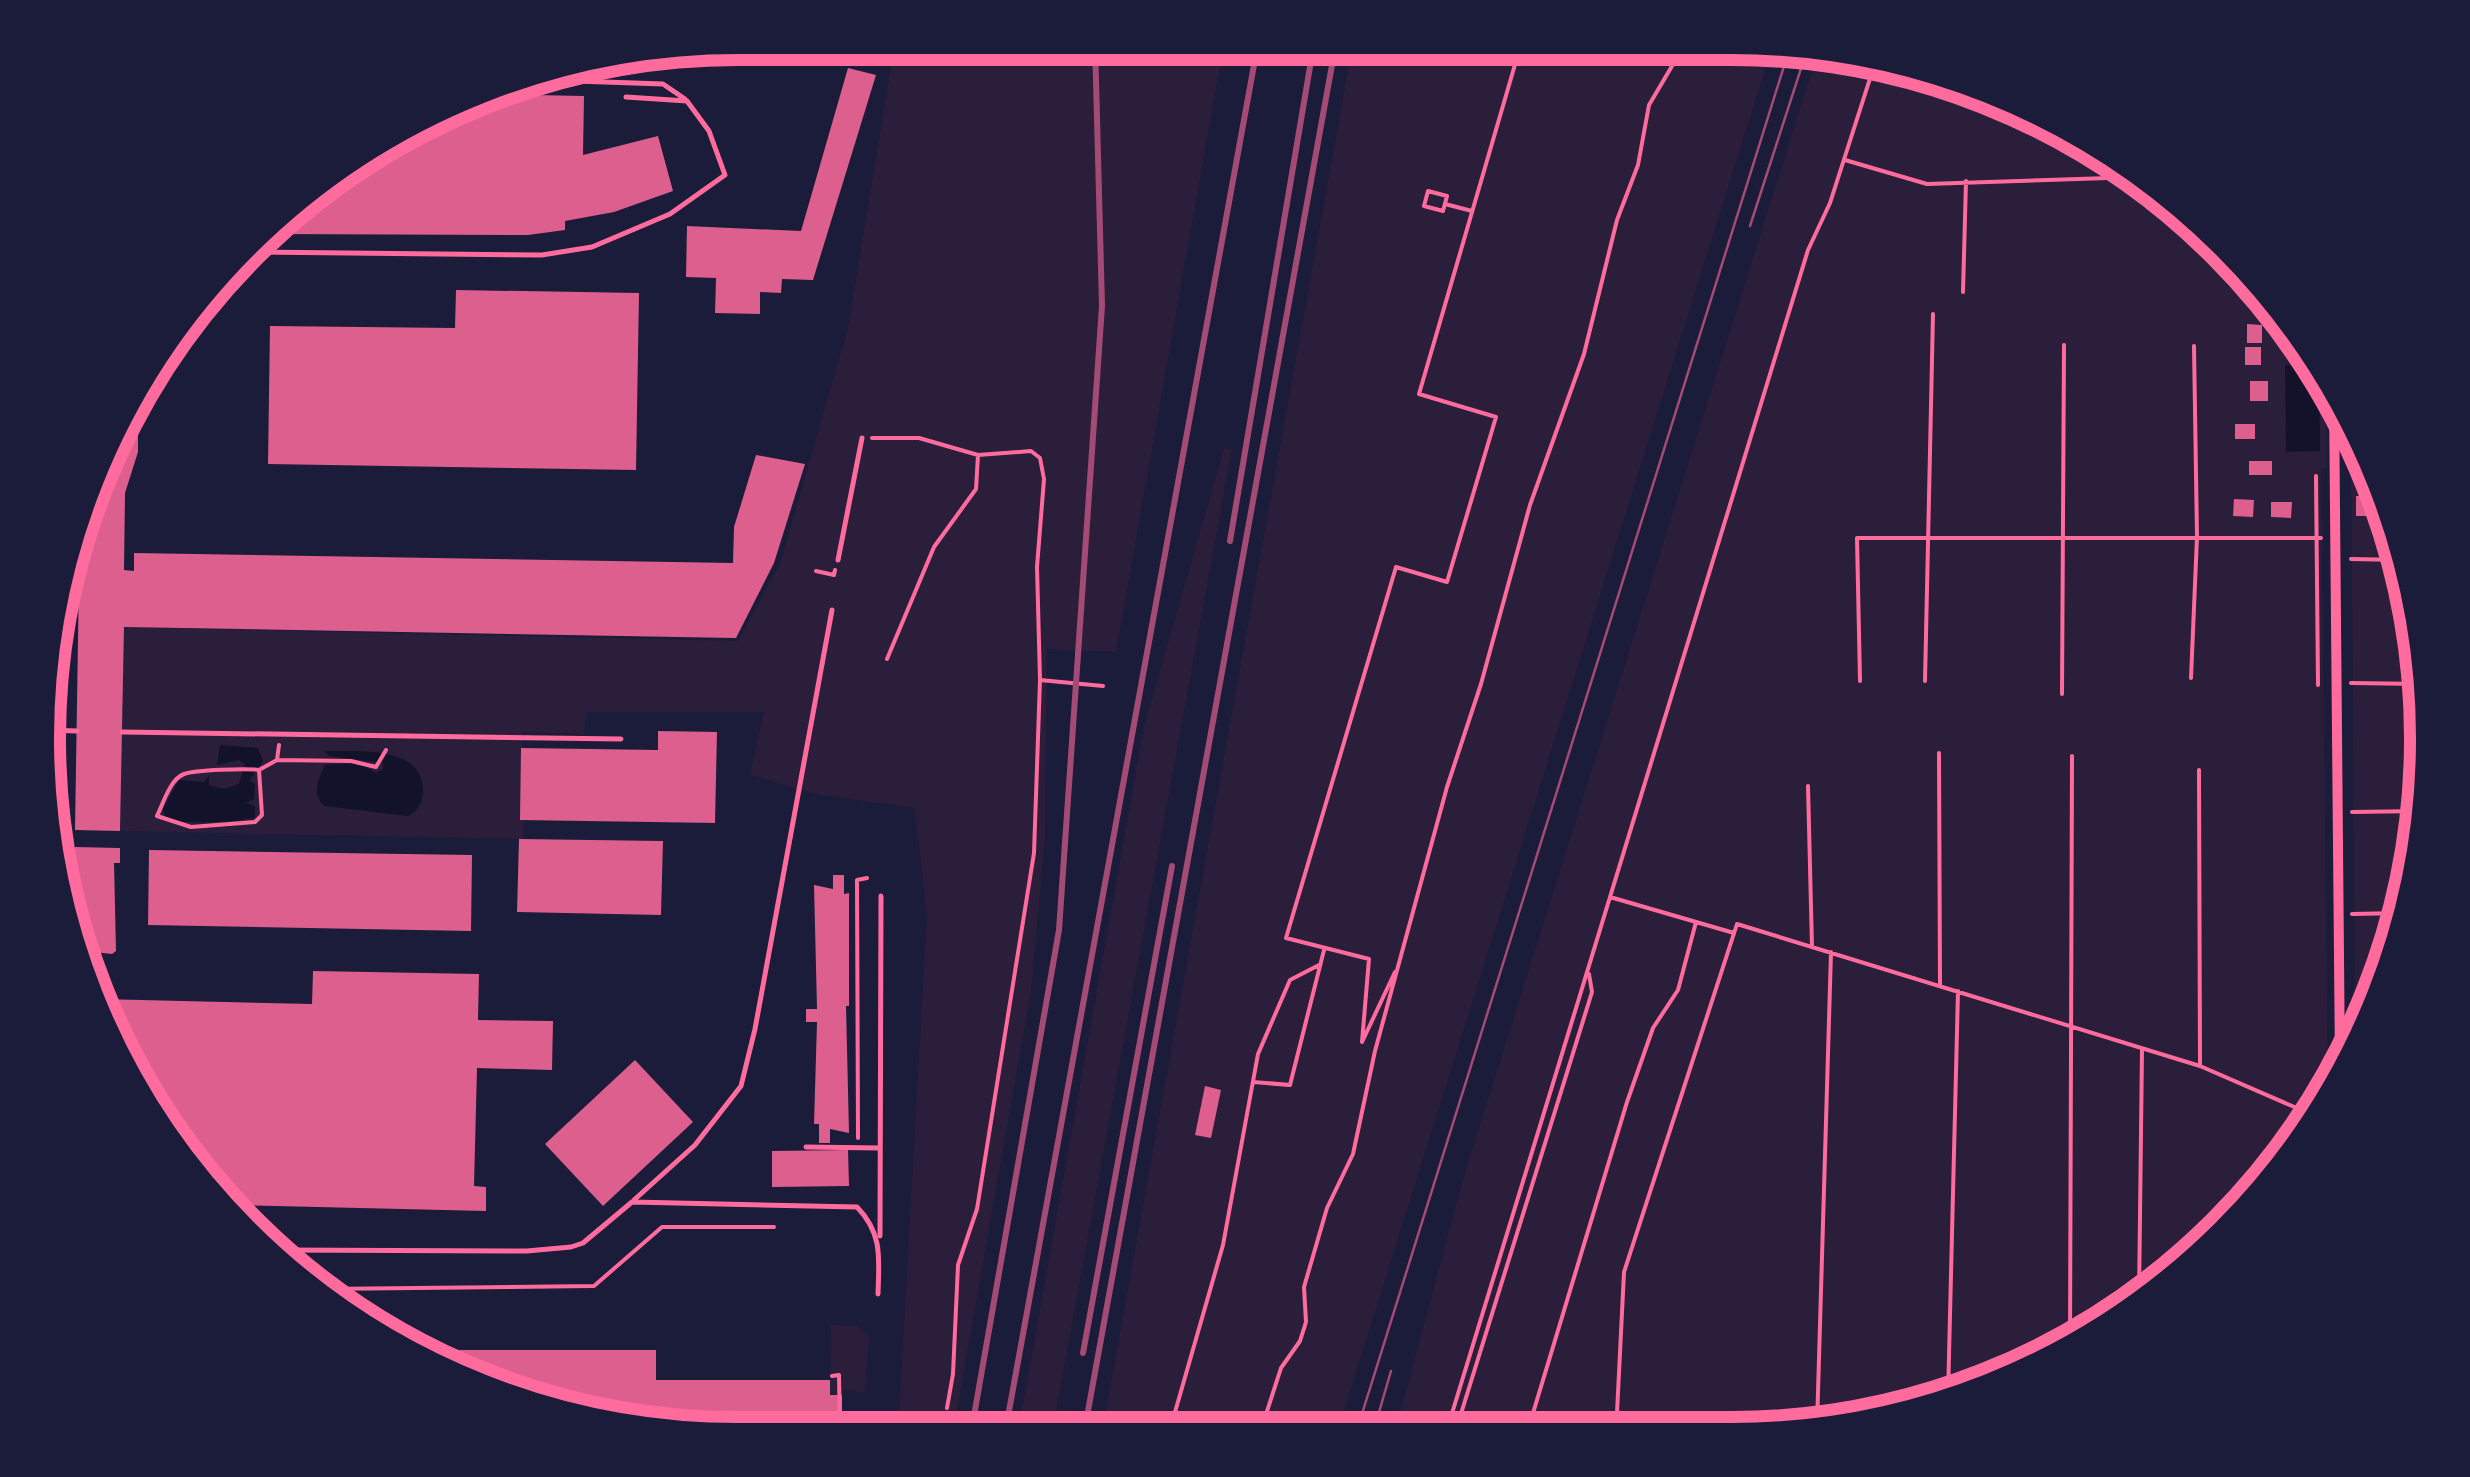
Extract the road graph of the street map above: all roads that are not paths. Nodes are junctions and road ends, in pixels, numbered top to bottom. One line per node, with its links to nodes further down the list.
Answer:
1 (572, 81): 3 (lane)
2 (626, 97): 3 (lane)
3 (687, 101): 4 (lane)
4 (266, 252)
5 (2334, 428): 14 (street)
6 (862, 438): 7 (lane)
7 (838, 560)
8 (832, 610): 17 (lane)
9 (60, 730): 10 (lane)
10 (77, 731)
11 (122, 732): 12 (lane)
12 (621, 739)
13 (882, 896): 16 (lane)
14 (2340, 1039)
15 (806, 1147): 16 (lane)
16 (880, 1148): 18 (lane)
17 (632, 1202): 18 (lane); 19 (lane)
18 (880, 1244): 20 (lane)
19 (292, 1250)
20 (878, 1294)

